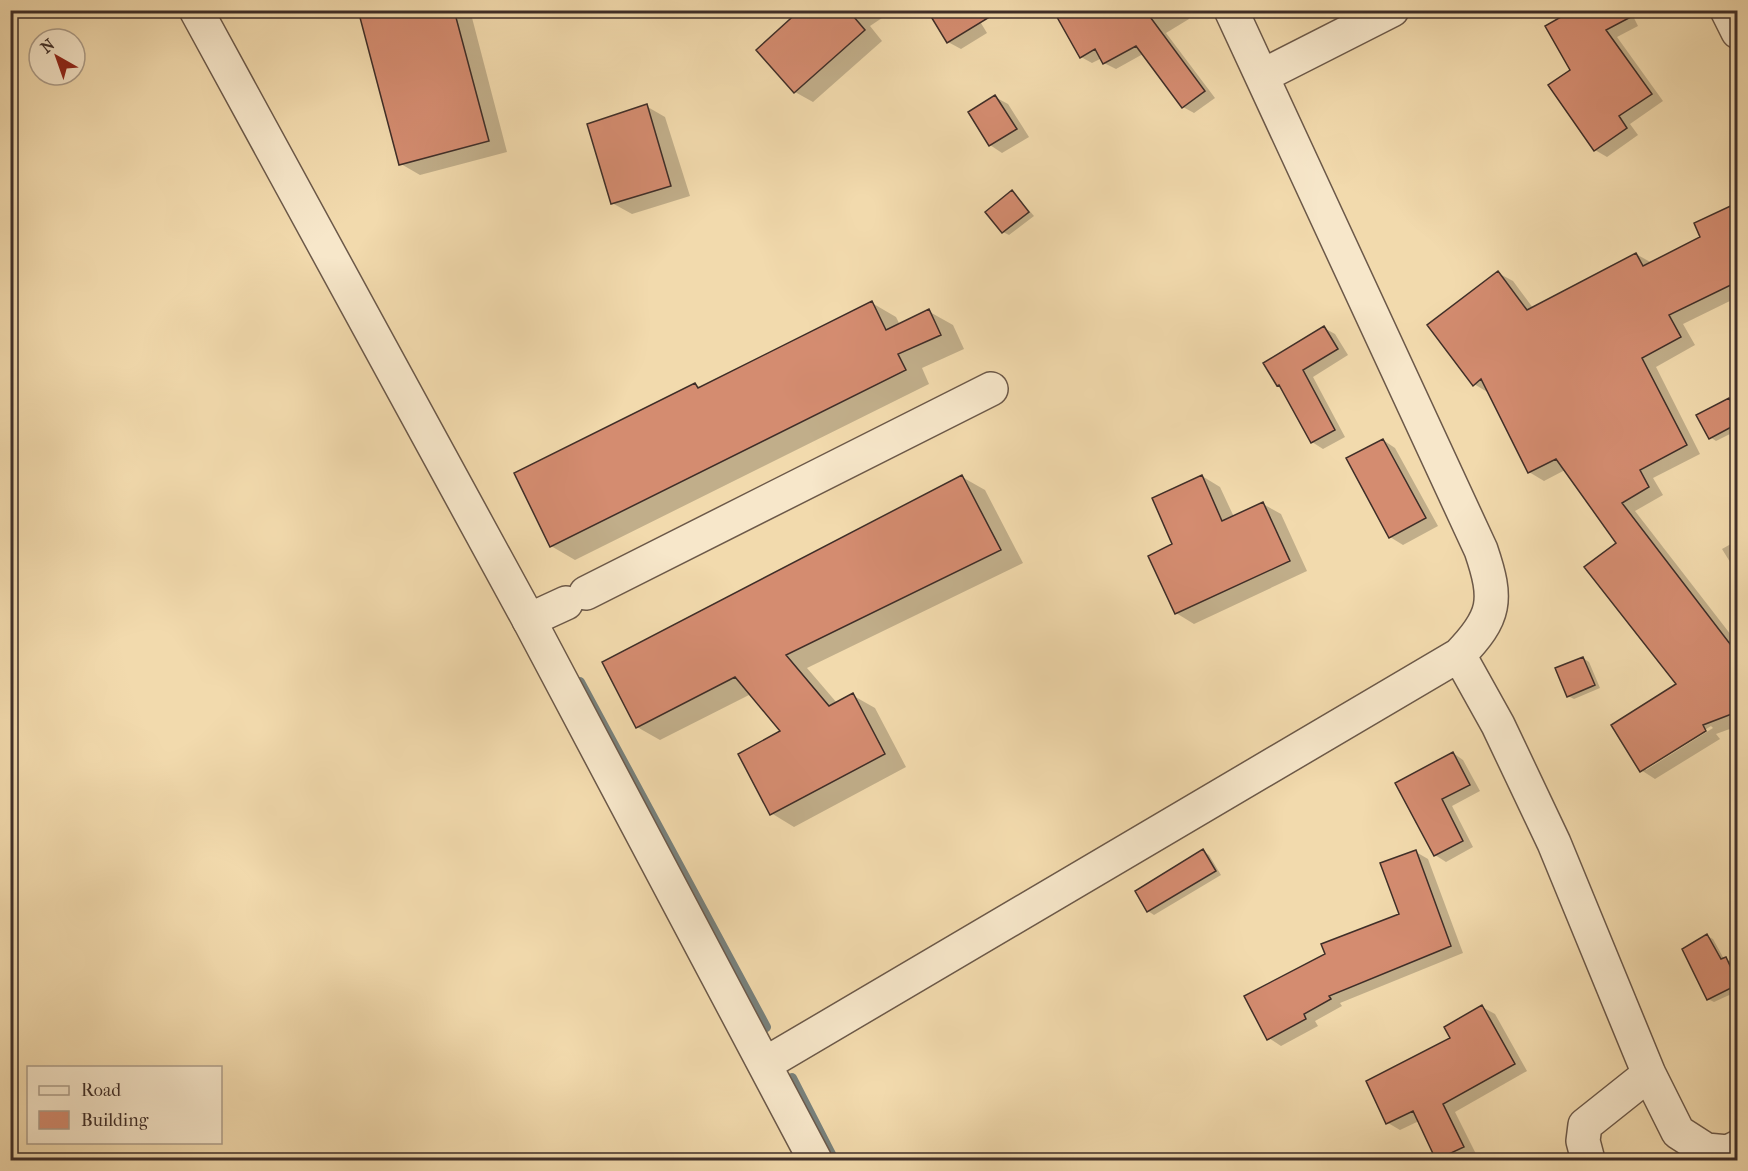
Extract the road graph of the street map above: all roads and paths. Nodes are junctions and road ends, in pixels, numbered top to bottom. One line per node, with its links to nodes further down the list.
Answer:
1 (196, 10): 8 (street)
2 (1231, 10): 6 (street)
3 (1392, 10): 6 (street)
4 (1727, 10): 5 (street)
5 (1737, 32)
6 (1262, 76): 9 (street)
7 (991, 389): 8 (street)
8 (529, 620): 10 (street)
9 (1459, 655): 10 (street); 11 (street)
10 (765, 1064): 13 (street)
11 (1649, 1074): 12 (street); 14 (street)
12 (1737, 1148)
13 (814, 1161)
14 (1588, 1161)

